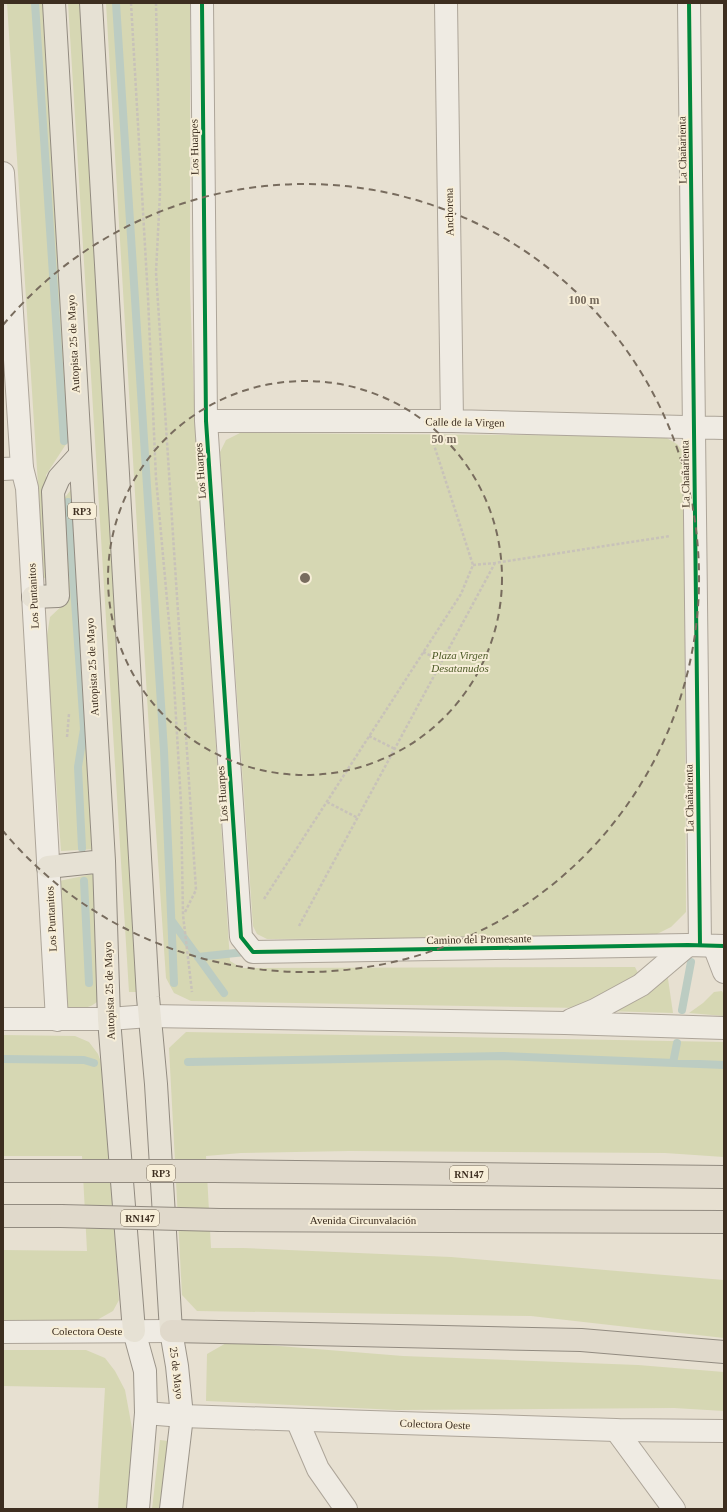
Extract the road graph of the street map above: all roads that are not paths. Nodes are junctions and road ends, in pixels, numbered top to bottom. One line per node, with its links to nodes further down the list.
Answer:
1 (54, 3): 11 (main road, Autopista 25 de Mayo / RP3)
2 (91, 3): 19 (main road, RP3)
3 (202, 3): 7 (street, Los Huarpes)
4 (446, 3): 8 (street, Anchorena)
5 (689, 3): 9 (street, La Chañarienta)
6 (3, 173): 12 (street, Los Puntanitos)
7 (206, 421): 8 (street, Calle de la Virgen); 16 (street, Los Huarpes)
8 (452, 421): 9 (street, Calle de la Virgen)
9 (694, 427): 10 (street, Calle de la Virgen); 17 (street, La Chañarienta)
10 (724, 428)
11 (79, 456): 13 (main road); 14 (main road, Autopista 25 de Mayo / RP3)
12 (12, 469): 13 (street, Los Puntanitos)
13 (33, 597): 15 (street, Los Puntanitos)
14 (104, 861): 15 (main road); 21 (main road, Autopista 25 de Mayo / RP3)
15 (48, 867): 22 (street, Los Puntanitos)
16 (241, 937): 17 (street, Camino del Promesante)
17 (706, 945): 18 (street); 23 (street)
18 (724, 972)
19 (149, 1016): 21 (street); 23 (street); 30 (main road, RP3)
20 (3, 1019): 22 (street)
21 (109, 1019): 22 (street); 29 (main road, Autopista 25 de Mayo / RP3)
22 (57, 1020)
23 (565, 1023): 24 (street)
24 (724, 1028)
25 (3, 1171): 26 (highway, RN147, bridge)
26 (724, 1177)
27 (3, 1216): 28 (highway, Avenida Circunvalación / RN147, bridge)
28 (724, 1222)
29 (134, 1331): 30 (street, Colectora Oeste); 31 (street, Colectora Oeste); 33 (street, RP3)
30 (171, 1331): 32 (highway); 34 (street, 25 de Mayo / RP3)
31 (3, 1332)
32 (724, 1352)
33 (146, 1413): 34 (street, Colectora Oeste); 38 (street)
34 (182, 1416): 35 (street, Colectora Oeste); 39 (street, 25 de Mayo)
35 (297, 1420): 36 (street, Colectora Oeste); 40 (street)
36 (616, 1430): 37 (street, Colectora Oeste); 41 (street)
37 (724, 1431)
38 (138, 1509)
39 (171, 1509)
40 (346, 1509)
41 (674, 1509)

